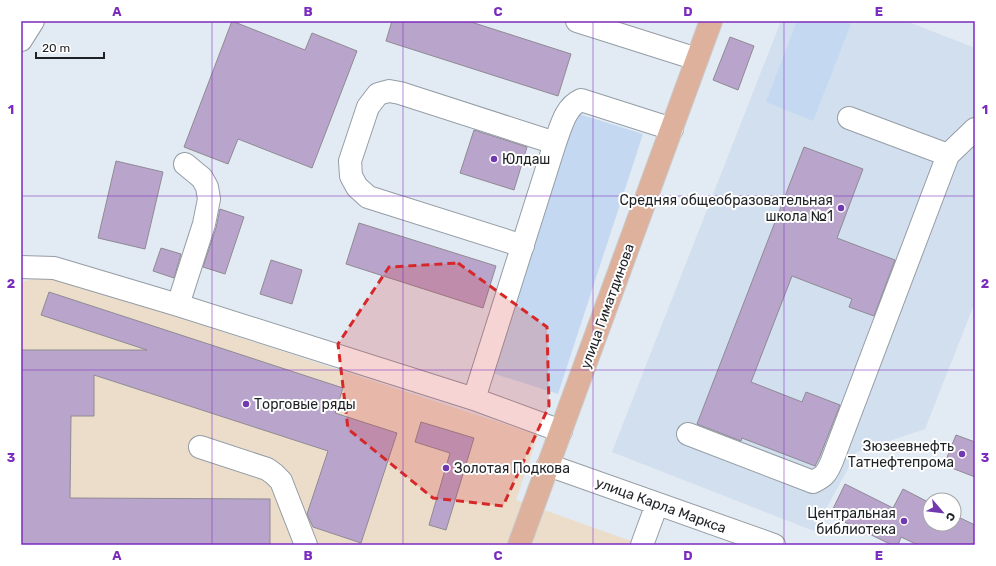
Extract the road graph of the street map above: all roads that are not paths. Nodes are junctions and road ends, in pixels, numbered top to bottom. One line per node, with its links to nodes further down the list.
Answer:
1 (33, 21): 4 (street)
2 (577, 21): 5 (street)
3 (711, 21): 5 (main road, улица Гиматдинова)
4 (21, 40)
5 (697, 59): 7 (main road, улица Гиматдинова)
6 (849, 118): 10 (street)
7 (672, 129): 9 (street); 16 (main road, улица Гиматдинова)
8 (975, 129): 10 (street)
9 (556, 143): 12 (street); 12 (street)
10 (948, 155): 17 (street)
11 (186, 164): 14 (street)
12 (522, 246): 15 (street)
13 (21, 267): 14 (street)
14 (178, 305): 15 (street)
15 (474, 398): 16 (street)
16 (561, 431): 19 (main road, улица Гиматдинова)
17 (688, 434)
18 (200, 447): 21 (street)
19 (548, 465): 20 (street, улица Карла Маркса); 22 (main road, улица Гиматдинова)
20 (658, 504): 23 (street); 24 (street, улица Карла Маркса)
21 (306, 545)
22 (519, 545)
23 (642, 545)
24 (774, 545)

